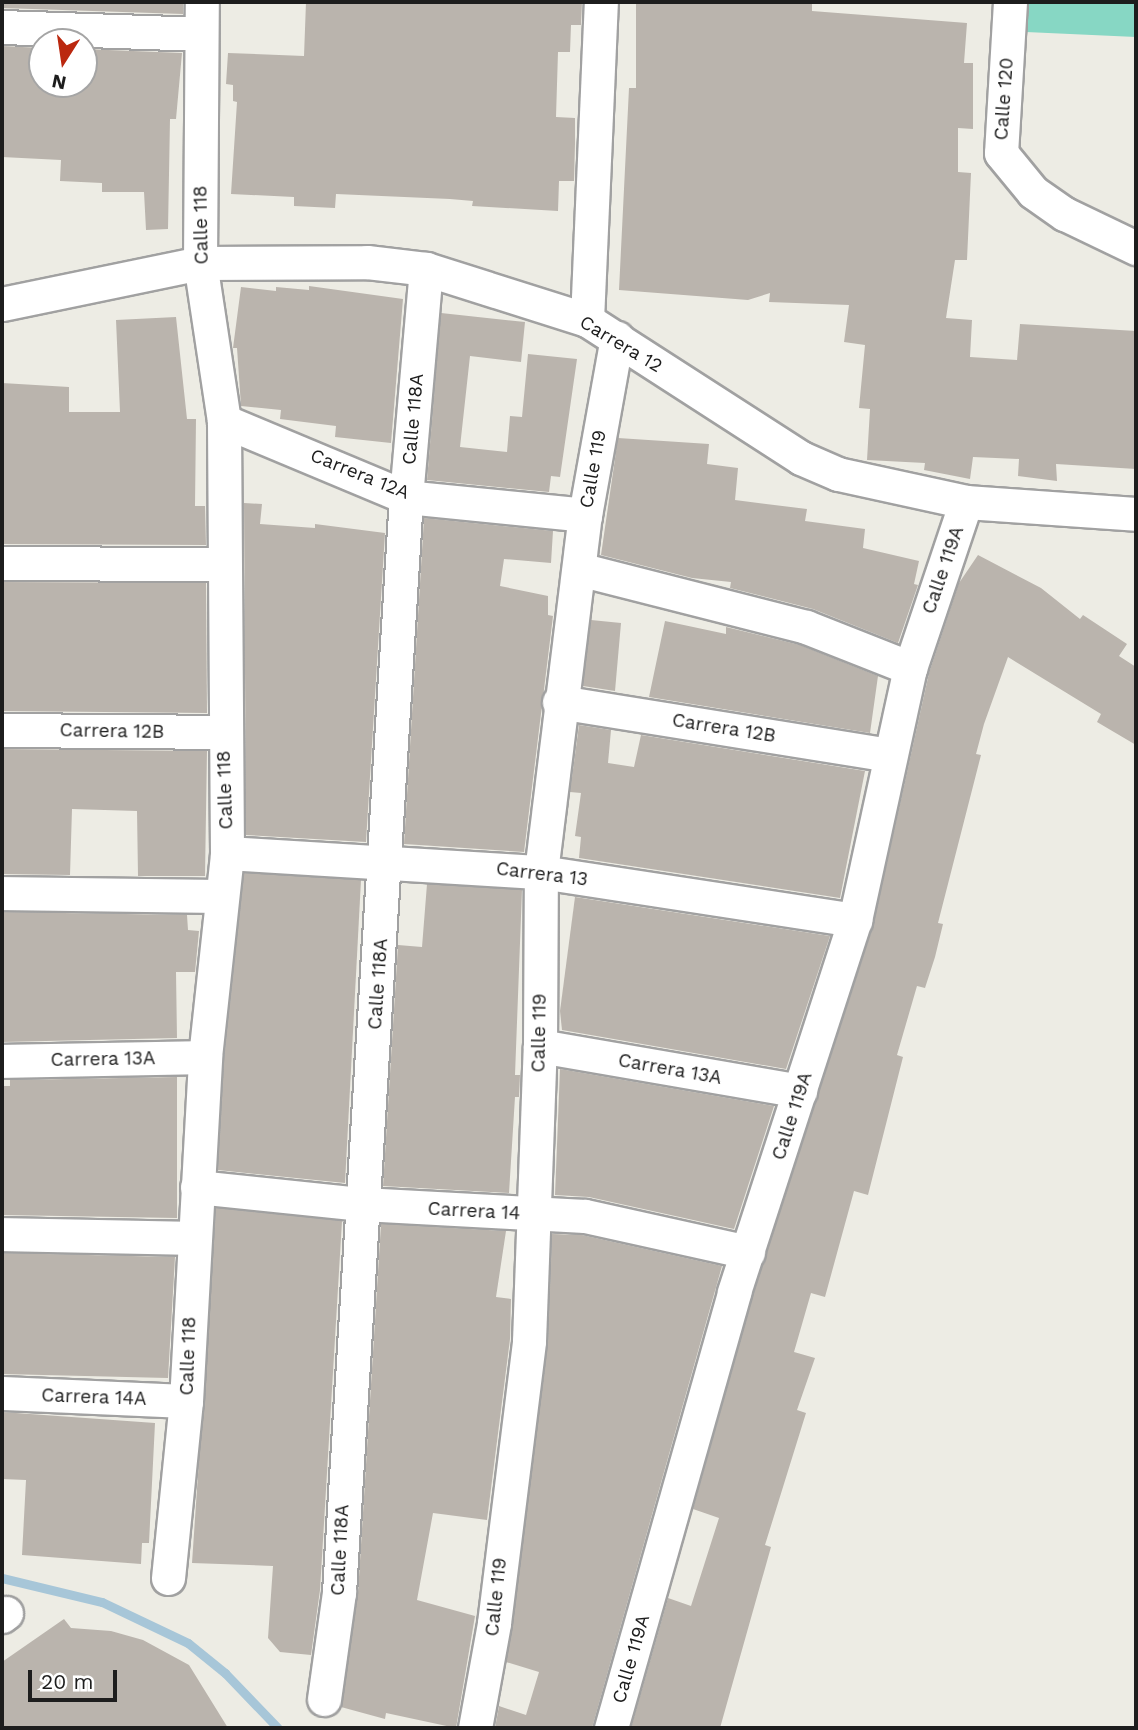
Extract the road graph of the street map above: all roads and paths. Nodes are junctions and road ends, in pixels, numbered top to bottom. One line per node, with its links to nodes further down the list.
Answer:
1 (601, 2): 9 (street)
2 (1010, 2): 5 (street, Calle 120)
3 (201, 18): 4 (street); 6 (street, Calle 118)
4 (2, 27)
5 (1136, 248)
6 (200, 263): 7 (street, Carrera 12); 8 (street, Carrera 12); 11 (street, Calle 118)
7 (426, 270): 9 (street, Carrera 12); 12 (street, Calle 118A)
8 (2, 304)
9 (587, 320): 10 (street, Carrera 12)
10 (617, 338): 13 (street, Carrera 12); 15 (street, Calle 119)
11 (224, 421): 12 (street, Carrera 12A); 17 (street, Calle 118)
12 (406, 496): 15 (street, Carrera 12A); 25 (street, Calle 118A)
13 (966, 502): 14 (street, Carrera 12); 19 (street, Calle 119A)
14 (1136, 514)
15 (585, 515): 18 (street, Calle 119)
16 (2, 563): 17 (street)
17 (223, 564): 22 (street, Calle 118)
18 (579, 569): 19 (street); 20 (street, Calle 119)
19 (910, 668): 23 (street, Calle 119A)
20 (559, 702): 23 (street, Carrera 12B); 26 (street, Calle 119)
21 (2, 730): 22 (street, Carrera 12B)
22 (223, 732): 24 (street, Calle 118)
23 (889, 755): 29 (street, Calle 119A)
24 (226, 853): 25 (street, Carrera 13); 28 (street, Calle 118)
25 (387, 860): 26 (street, Carrera 13); 35 (street, Calle 118A)
26 (541, 872): 29 (street, Carrera 13); 30 (street, Calle 119)
27 (2, 893): 28 (street)
28 (221, 896): 31 (street, Calle 118)
29 (855, 920): 33 (street, Calle 119A)
30 (540, 1046): 33 (street, Carrera 13A); 36 (street, Calle 119)
31 (205, 1057): 32 (street, Carrera 13A); 34 (street, Calle 118)
32 (2, 1060)
33 (800, 1091): 39 (street, Calle 119A)
34 (197, 1187): 35 (street, Carrera 14); 38 (street, Calle 118)
35 (362, 1204): 36 (street, Carrera 14); 43 (street, Calle 118A)
36 (532, 1214): 39 (street, Carrera 14); 44 (street, Calle 119)
37 (2, 1234): 38 (street)
38 (193, 1238): 41 (street, Calle 118)
39 (748, 1252): 45 (street, Calle 119A)
40 (2, 1393): 41 (street, Carrera 14A)
41 (186, 1401): 42 (street, Calle 118)
42 (168, 1578)
43 (324, 1699)
44 (475, 1728)
45 (611, 1728)

